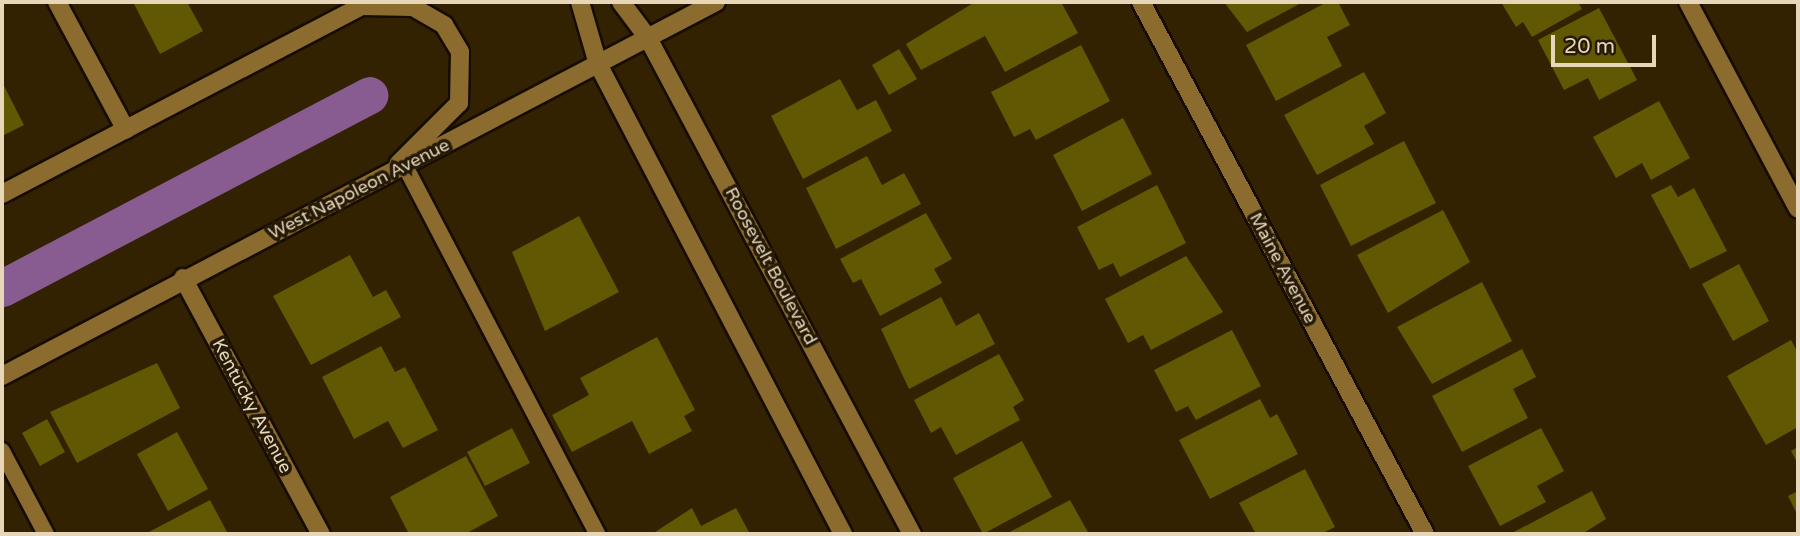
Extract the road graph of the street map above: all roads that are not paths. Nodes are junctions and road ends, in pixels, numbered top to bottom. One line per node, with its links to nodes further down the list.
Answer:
1 (57, 2): 10 (street)
2 (580, 2): 9 (street)
3 (621, 2): 8 (street, Roosevelt Boulevard)
4 (716, 2): 8 (street, West Napoleon Avenue)
5 (1141, 2): 23 (street, Maine Avenue)
6 (1688, 2): 14 (street)
7 (366, 4): 10 (street); 12 (street)
8 (649, 38): 9 (street, West Napoleon Avenue); 22 (street, Roosevelt Boulevard)
9 (598, 64): 11 (street, West Napoleon Avenue); 21 (street)
10 (126, 130): 13 (street)
11 (405, 166): 12 (street, West Napoleon Avenue); 20 (lane)
12 (386, 176): 15 (street, West Napoleon Avenue)
13 (2, 194)
14 (1798, 209)
15 (183, 278): 16 (street, West Napoleon Avenue); 19 (street, Kentucky Avenue)
16 (2, 376)
17 (2, 451): 18 (lane)
18 (46, 534)
19 (321, 534)
20 (597, 534)
21 (843, 534)
22 (912, 534)
23 (1425, 534)

